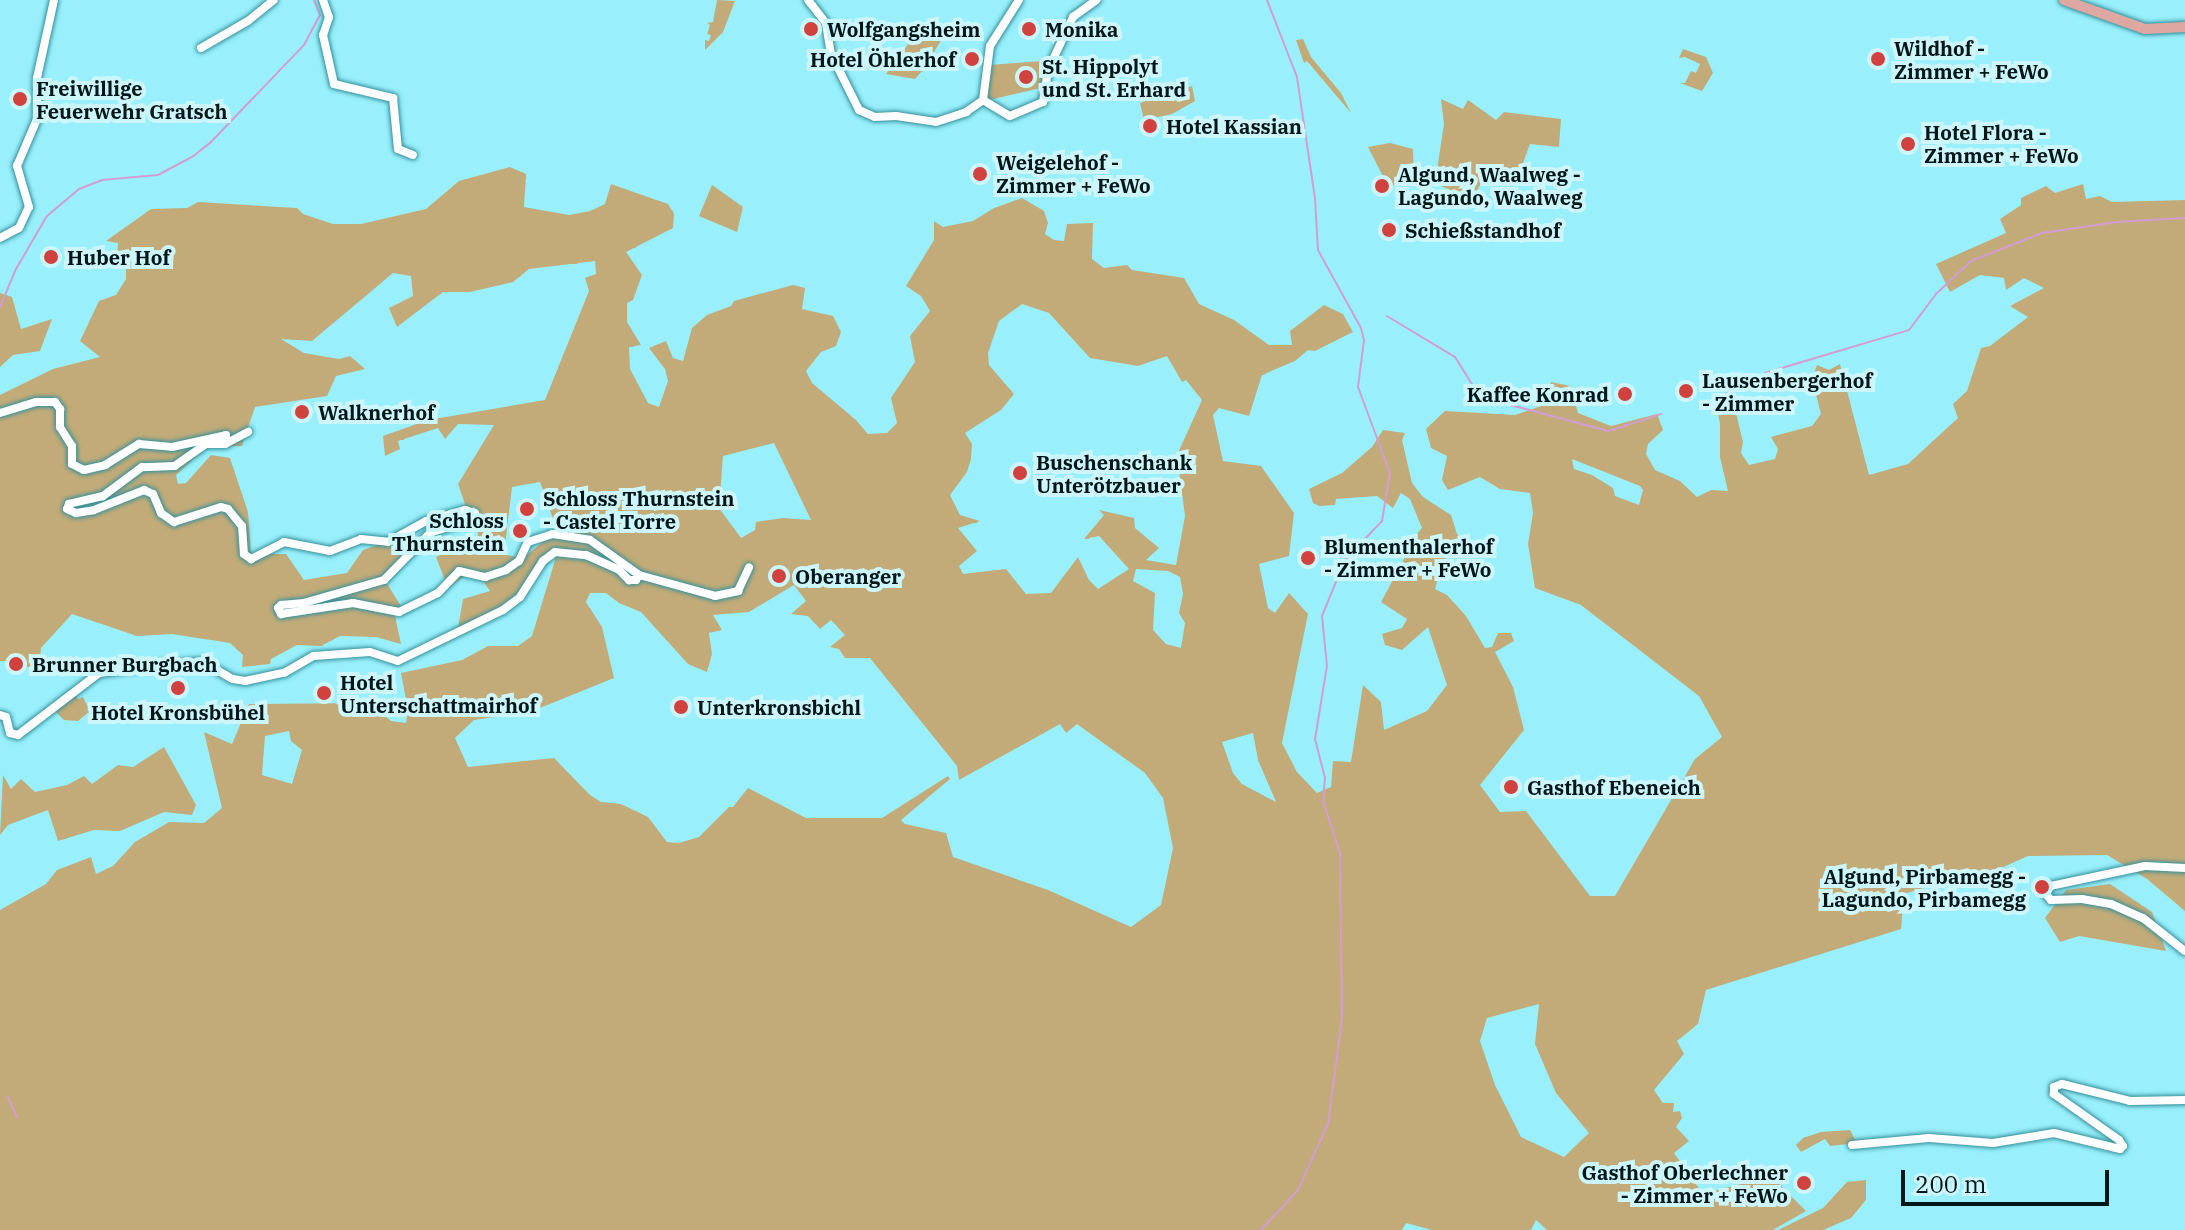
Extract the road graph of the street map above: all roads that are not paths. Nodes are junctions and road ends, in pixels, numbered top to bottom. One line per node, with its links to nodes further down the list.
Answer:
1 (54, 0): 12 (street)
2 (274, 0): 9 (street)
3 (323, 0): 11 (street)
4 (808, 0): 10 (street)
5 (1019, 0): 10 (street)
6 (1096, 0): 10 (street)
7 (2064, 0): 8 (main road)
8 (2185, 27)
9 (201, 48)
10 (983, 100)
11 (413, 155)
12 (0, 238)
13 (0, 413): 15 (street)
14 (248, 432): 15 (street)
15 (227, 443): 17 (street)
16 (749, 567): 17 (street)
17 (639, 575): 18 (street)
18 (0, 715)
19 (2185, 868): 20 (street)
20 (2185, 951)
21 (2185, 1100): 22 (street)
22 (1852, 1145)

